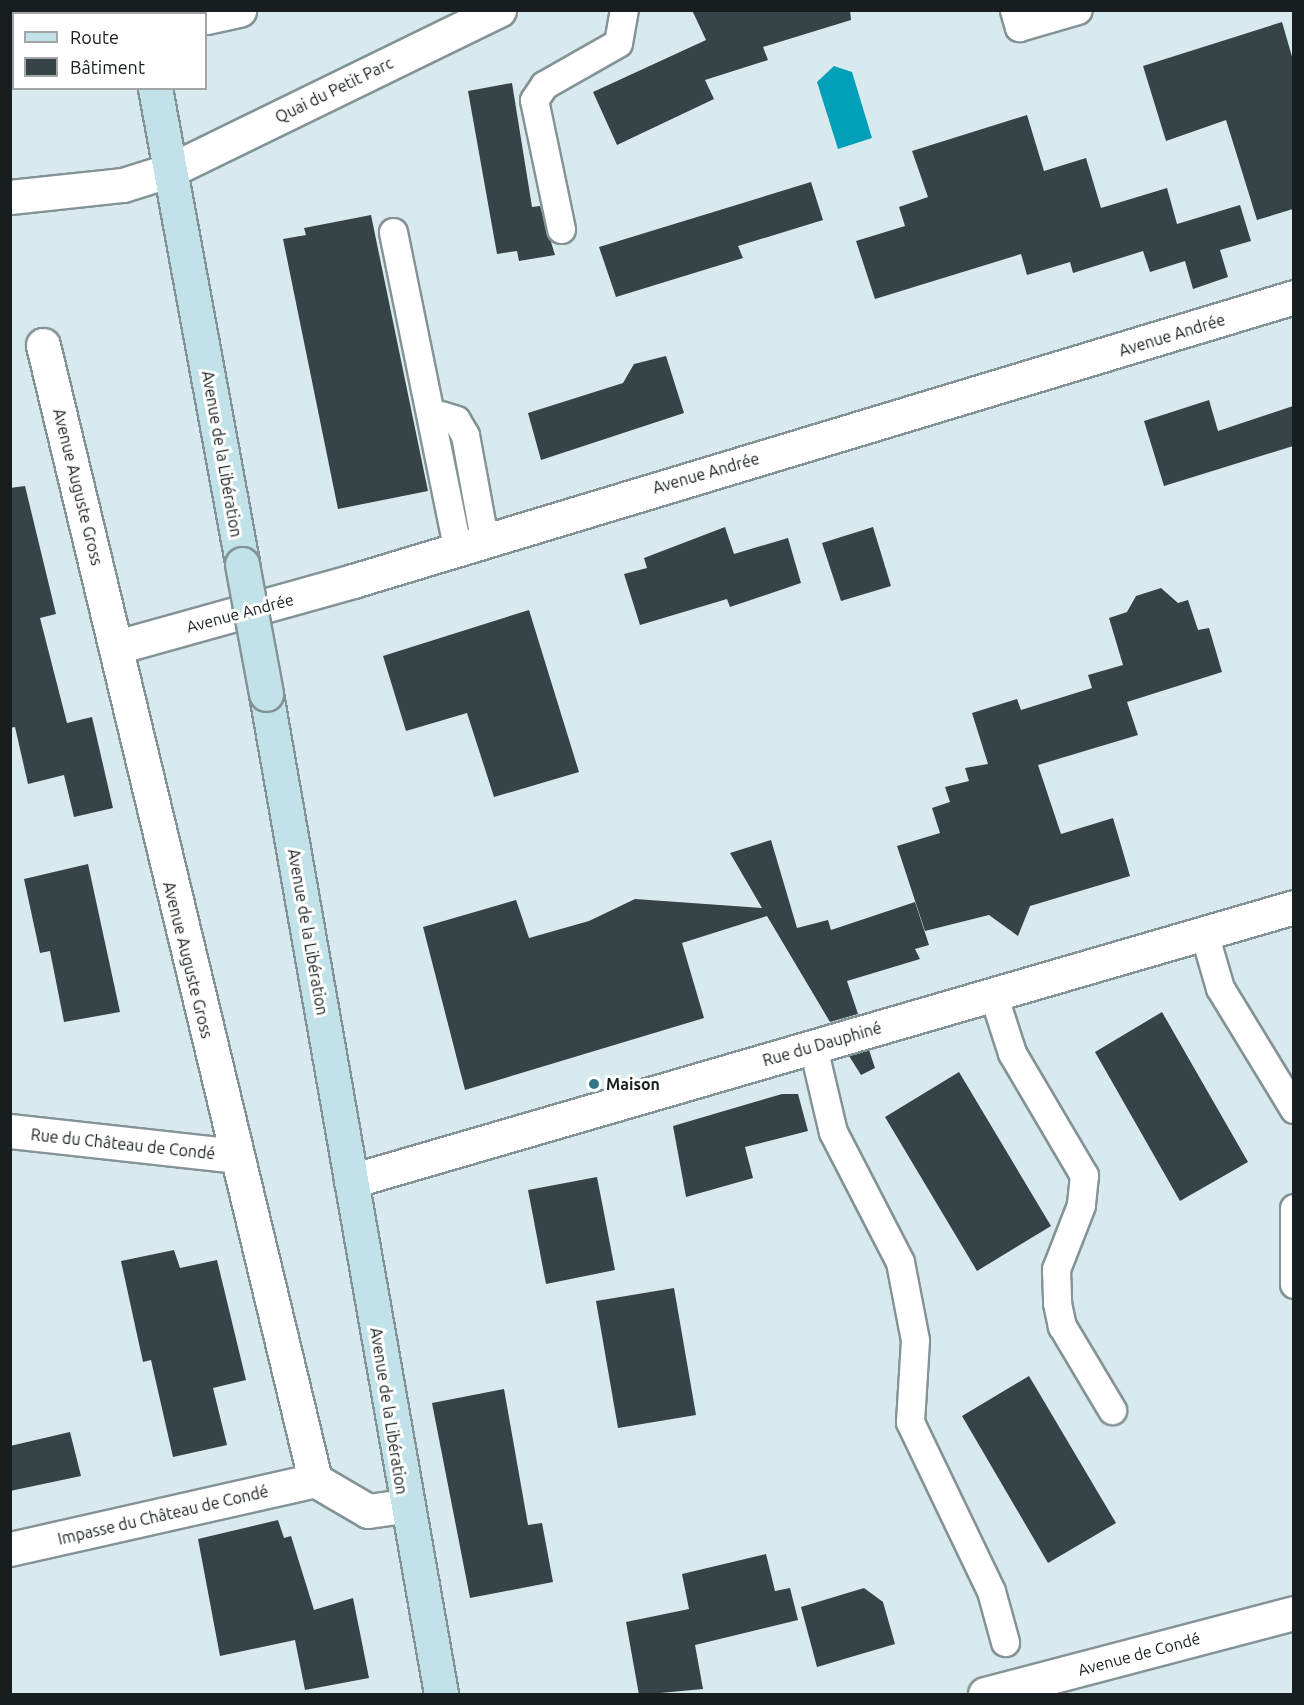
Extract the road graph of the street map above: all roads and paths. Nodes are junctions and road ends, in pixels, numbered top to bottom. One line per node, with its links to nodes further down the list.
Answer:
1 (239, 10): 6 (street)
2 (499, 10): 8 (street, Quai du Petit Parc)
3 (624, 10): 10 (lane)
4 (1014, 10): 5 (lane)
5 (1078, 10)
6 (207, 17)
7 (157, 98): 8 (main road, Avenue de la Libération)
8 (171, 170): 9 (street, Quai du Petit Parc); 24 (main road, Avenue de la Libération, bridge)
9 (10, 197)
10 (561, 229)
11 (393, 232): 15 (lane)
12 (1293, 297): 15 (street, Avenue Andrée)
13 (43, 345): 16 (street, Avenue Auguste Gross)
14 (441, 415): 15 (lane)
15 (470, 542): 16 (street, Avenue Andrée)
16 (117, 647): 23 (street, Avenue Auguste Gross)
17 (1293, 907): 18 (street, Rue du Dauphiné)
18 (1204, 933): 19 (street, Rue du Dauphiné); 21 (lane)
19 (993, 994): 20 (street, Rue du Dauphiné); 27 (lane)
20 (813, 1047): 24 (street, Rue du Dauphiné); 32 (lane)
21 (1293, 1109)
22 (10, 1131): 23 (street, Rue du Château de Condé)
23 (236, 1156): 28 (street, Avenue Auguste Gross)
24 (351, 1181): 29 (main road, Avenue de la Libération)
25 (1293, 1208): 26 (lane)
26 (1293, 1284)
27 (1112, 1410)
28 (315, 1480): 29 (street); 30 (street, Impasse du Château de Condé)
29 (404, 1506): 33 (main road, Avenue de la Libération)
30 (10, 1549)
31 (1293, 1613): 34 (street, Avenue de Condé)
32 (1005, 1642)
33 (441, 1695)
34 (985, 1695)

